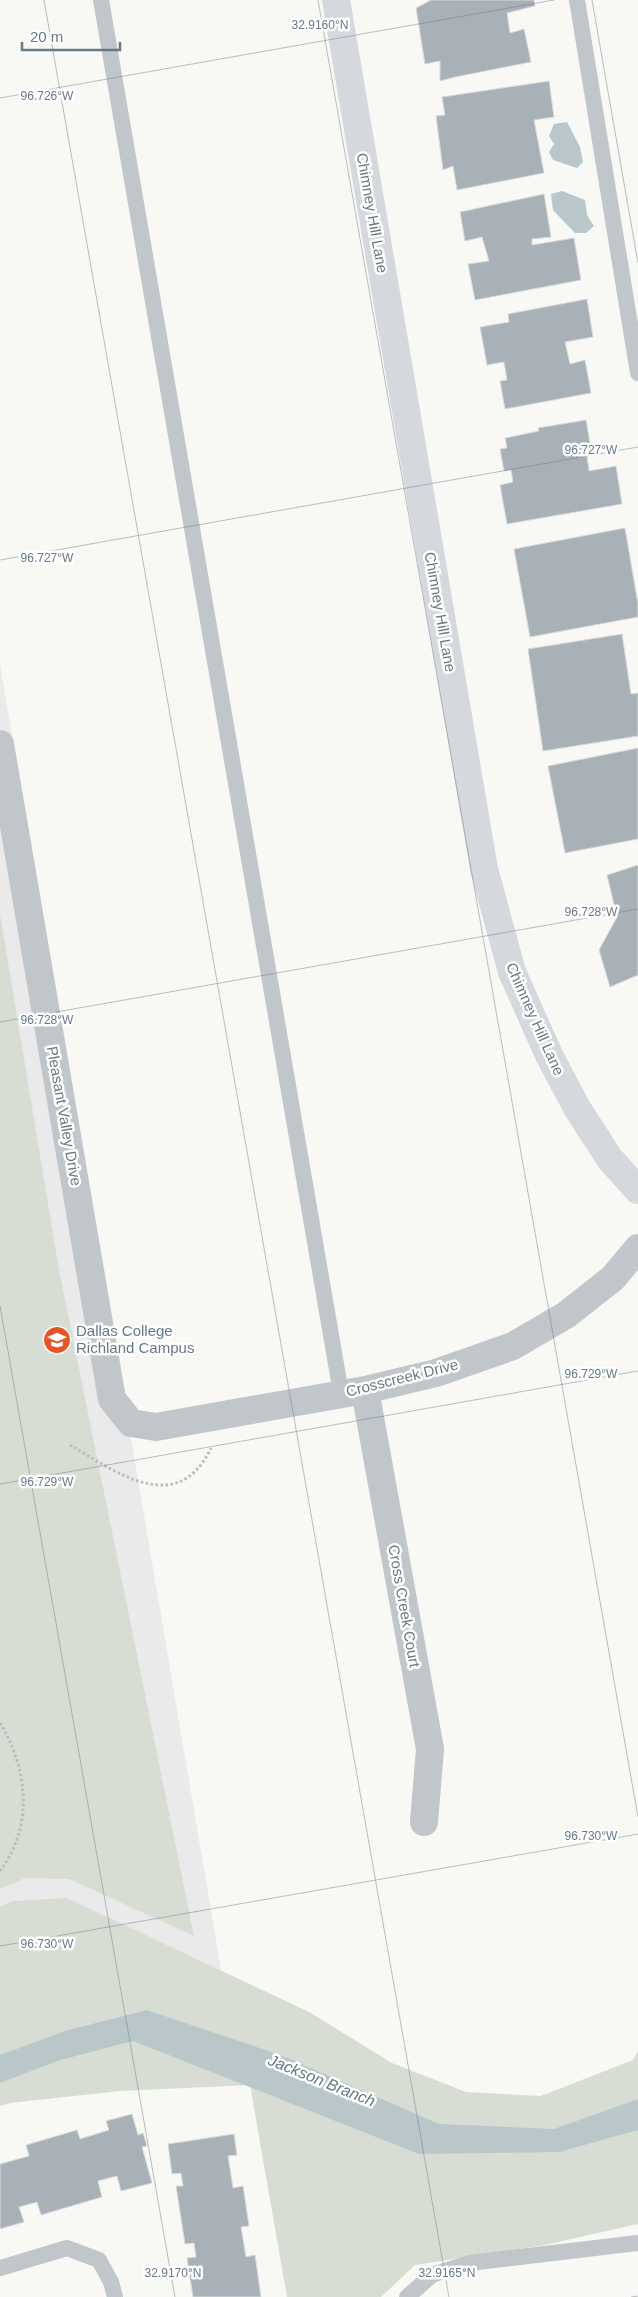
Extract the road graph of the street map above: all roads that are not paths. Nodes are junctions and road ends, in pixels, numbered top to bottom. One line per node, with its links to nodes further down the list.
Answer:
1 (101, 0): 8 (lane)
2 (336, 0): 6 (street, Chimney Hill Lane)
3 (577, 0): 4 (lane)
4 (638, 373)
5 (0, 744): 9 (street, Pleasant Valley Drive)
6 (638, 1190)
7 (638, 1248): 8 (street, Crosscreek Drive)
8 (353, 1391): 9 (street, Crosscreek Drive); 10 (street, Cross Creek Court)
9 (132, 1423)
10 (424, 1822)
11 (638, 2243): 14 (lane)
12 (0, 2268): 13 (lane)
13 (115, 2297)
14 (407, 2297)

